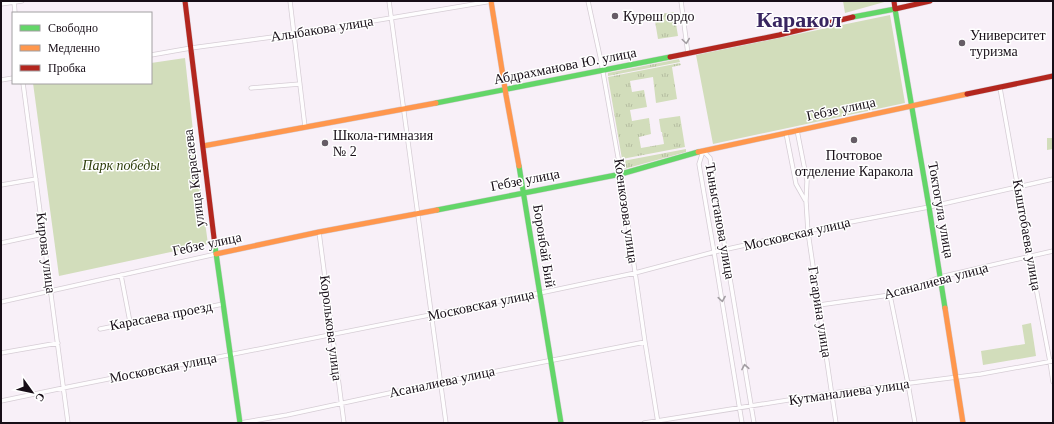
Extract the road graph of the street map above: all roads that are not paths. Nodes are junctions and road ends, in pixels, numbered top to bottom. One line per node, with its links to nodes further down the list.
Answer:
1 (22, 1): 10 (street)
2 (185, 1): 16 (main road, улица Карасаева)
3 (290, 1): 15 (street)
4 (389, 1): 14 (street)
5 (492, 1): 14 (street, Алыбакова улица); 27 (main road, Боронбай Бий)
6 (588, 1): 19 (street, Коенкозова улица)
7 (681, 1): 17 (street, one-way to 17)
8 (894, 1): 12 (main road, Токтогула улица)
9 (930, 1): 12 (main road, Абдрахманова Ю. улица)
10 (14, 2): 11 (street); 13 (street)
11 (1, 4)
12 (895, 9): 17 (main road, Абдрахманова Ю. улица); 28 (main road, Токтогула улица)
13 (15, 12)
14 (391, 18): 15 (street, Алыбакова улица); 29 (street)
15 (294, 34): 16 (street, Алыбакова улица); 24 (street)
16 (191, 48): 18 (street, Алыбакова улица); 33 (main road, улица Карасаева)
17 (688, 54): 19 (main road, Абдрахманова Ю. улица)
18 (152, 55)
19 (602, 71): 27 (main road, Абдрахманова Ю. улица); 35 (street, Коенкозова улица)
20 (1053, 76): 26 (main road, Гебзе улица)
21 (12, 78): 22 (street)
22 (1, 80)
23 (23, 84): 37 (street, Кирова улица)
24 (300, 84): 25 (street); 30 (street)
25 (251, 88)
26 (1000, 88): 28 (main road, Гебзе улица); 39 (street, Кыштобаева улица)
27 (505, 90): 29 (main road, Абдрахманова Ю. улица); 40 (main road, Боронбай Бий)
28 (911, 106): 31 (main road, Гебзе улица); 42 (main road, Токтогула улица)
29 (404, 108): 30 (main road, Абдрахманова Ю. улица); 43 (street)
30 (305, 127): 33 (main road, Абдрахманова Ю. улица)
31 (797, 130): 32 (main road, Гебзе улица); 41 (street, Гагарина улица)
32 (786, 133): 34 (main road, Гебзе улица); 41 (street, Гагарина улица)
33 (203, 146): 51 (main road, улица Карасаева)
34 (703, 151): 35 (main road, Гебзе улица); 48 (street, Тыныстанова улица); 50 (street, Тыныстанова улица)
35 (621, 174): 40 (main road, Гебзе улица); 53 (street, Коенкозова улица)
36 (1053, 178): 39 (street, Московская улица)
37 (36, 179): 38 (street); 46 (street, Кирова улица)
38 (1, 185)
39 (1018, 187): 42 (street, Московская улица); 52 (street, Кыштобаева улица)
40 (524, 193): 43 (main road, Гебзе улица); 57 (main road, Боронбай Бий)
41 (806, 201): 45 (street, Гагарина улица)
42 (929, 207): 45 (street, Московская улица); 55 (main road, Токтогула улица)
43 (418, 214): 44 (main road, Гебзе улица); 62 (street)
44 (319, 232): 51 (main road, Гебзе улица); 65 (street, Королькова улица)
45 (808, 232): 48 (street, Московская улица); 61 (street, Гагарина улица)
46 (43, 234): 47 (street); 56 (street, Кирова улица)
47 (1, 243)
48 (725, 250): 50 (street, Московская улица); 80 (street, Тыныстанова улица, one-way to 48)
49 (1053, 251): 52 (street, Асаналиева улица)
50 (714, 252): 53 (street, Московская улица); 81 (street, Тыныстанова улица, one-way to 81)
51 (216, 254): 54 (street, Гебзе улица); 60 (main road, улица Карасаева)
52 (1030, 256): 55 (street, Асаналиева улица); 71 (street, Кыштобаева улица)
53 (635, 273): 57 (street, Московская улица); 66 (street, Коенкозова улица)
54 (121, 275): 56 (street, Гебзе улица); 63 (street)
55 (940, 277): 58 (street, Асаналиева улица); 72 (main road, Токтогула улица)
56 (51, 291): 59 (street, Гебзе улица); 67 (street, Кирова улица)
57 (540, 293): 62 (street, Московская улица); 70 (main road, Боронбай Бий)
58 (890, 295): 61 (street, Асаналиева улица); 75 (street)
59 (1, 302)
60 (223, 304): 63 (street, Карасаева проезд); 69 (main road, улица Карасаева)
61 (819, 305): 77 (street, Гагарина улица)
62 (432, 315): 65 (street, Московская улица); 73 (street)
63 (130, 322): 64 (street, Карасаева проезд)
64 (100, 329)
65 (332, 335): 69 (street, Московская улица); 79 (street, Королькова улица)
66 (645, 342): 70 (street, Асаналиева улица); 82 (street, Коенкозова улица)
67 (58, 343): 68 (street); 76 (street, Кирова улица)
68 (1, 353)
69 (230, 355): 76 (street, Московская улица); 84 (main road, улица Карасаева)
70 (550, 360): 73 (street, Асаналиева улица); 87 (main road, Боронбай Бий)
71 (1052, 361): 72 (street, Кутманалиева улица); 74 (street, Кыштобаева улица)
72 (956, 377): 75 (street, Кутманалиева улица); 93 (main road, Токтогула улица)
73 (441, 382): 79 (street, Асаналиева улица); 86 (street)
74 (1053, 382)
75 (908, 384): 77 (street, Кутманалиева улица); 92 (street)
76 (64, 388): 78 (street, Московская улица); 83 (street, Кирова улица)
77 (832, 393): 80 (street, Кутманалиева улица); 91 (street, Гагарина улица)
78 (1, 401)
79 (341, 403): 84 (street, Асаналиева улица); 85 (street, Королькова улица)
80 (752, 406): 81 (street, Кутманалиева улица); 90 (street, Тыныстанова улица)
81 (739, 408): 82 (street, Кутманалиева улица); 89 (street, Тыныстанова улица)
82 (658, 422): 88 (street, Кутманалиева улица)
83 (68, 423)
84 (240, 423)
85 (344, 423)
86 (446, 423)
87 (560, 423)
88 (644, 423)
89 (742, 423)
90 (754, 423)
91 (836, 423)
92 (915, 423)
93 (963, 423)

